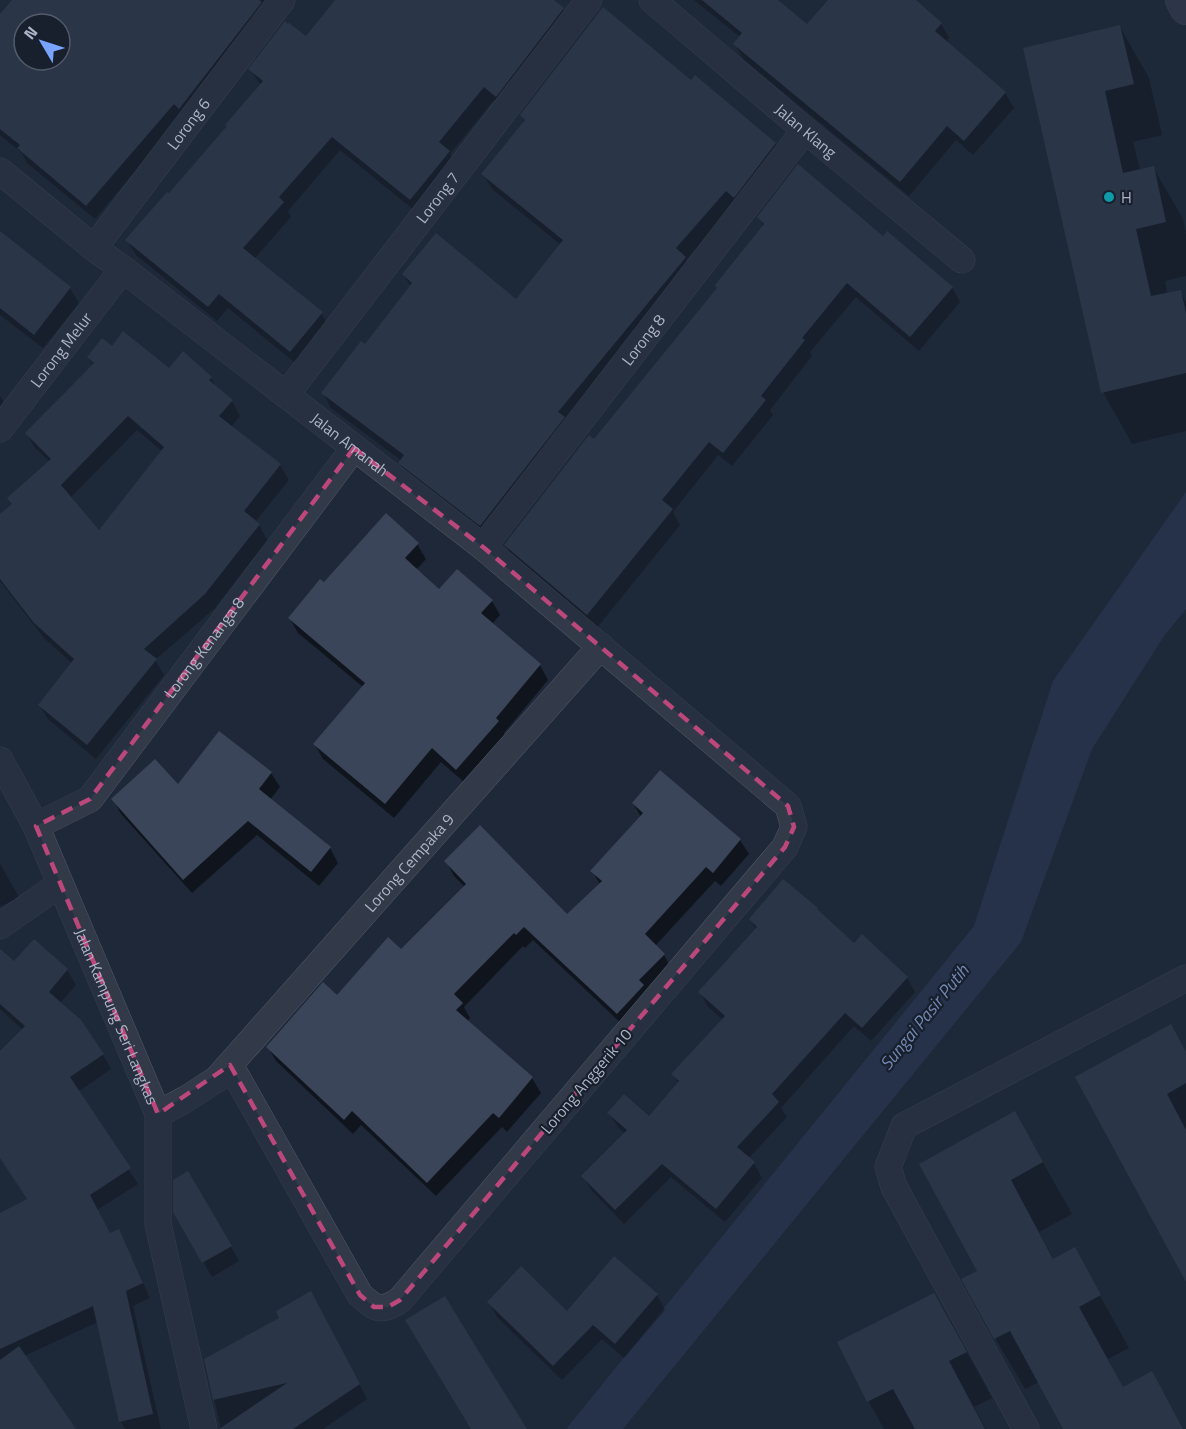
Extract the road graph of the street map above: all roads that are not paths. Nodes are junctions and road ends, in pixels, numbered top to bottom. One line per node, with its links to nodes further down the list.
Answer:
1 (282, 0): 8 (street, Lorong 6)
2 (589, 0): 11 (street, Lorong 7)
3 (652, 0): 6 (street, Jalan Klang)
4 (1182, 0): 5 (street)
5 (1186, 8)
6 (804, 130): 9 (street, Jalan Klang); 14 (street, Lorong 8)
7 (0, 171): 8 (street, Jalan Amanah)
8 (94, 248): 10 (street, Jalan Amanah)
9 (962, 260)
10 (123, 269): 11 (street, Jalan Amanah); 12 (street, Lorong Melur)
11 (286, 395): 13 (street, Jalan Amanah)
12 (0, 429)
13 (354, 448): 14 (street, Jalan Amanah); 17 (street, Lorong Kenanga 8)
14 (483, 547): 15 (street, Jalan Amanah)
15 (601, 646): 21 (street, Lorong Cempaka 9); 21 (street, Lorong Anggerik 10)
16 (0, 760): 17 (street, Jalan Kampung Seri Langkas)
17 (43, 822): 18 (street, Jalan Kampung Seri Langkas)
18 (60, 884): 19 (street); 22 (street, Jalan Kampung Seri Langkas)
19 (0, 926)
20 (1186, 978): 24 (street)
21 (224, 1072): 22 (street, Lorong Cempaka 9)
22 (158, 1114): 23 (street, Jalan Kampung Seri Langkas)
23 (204, 1429)
24 (1026, 1429)

